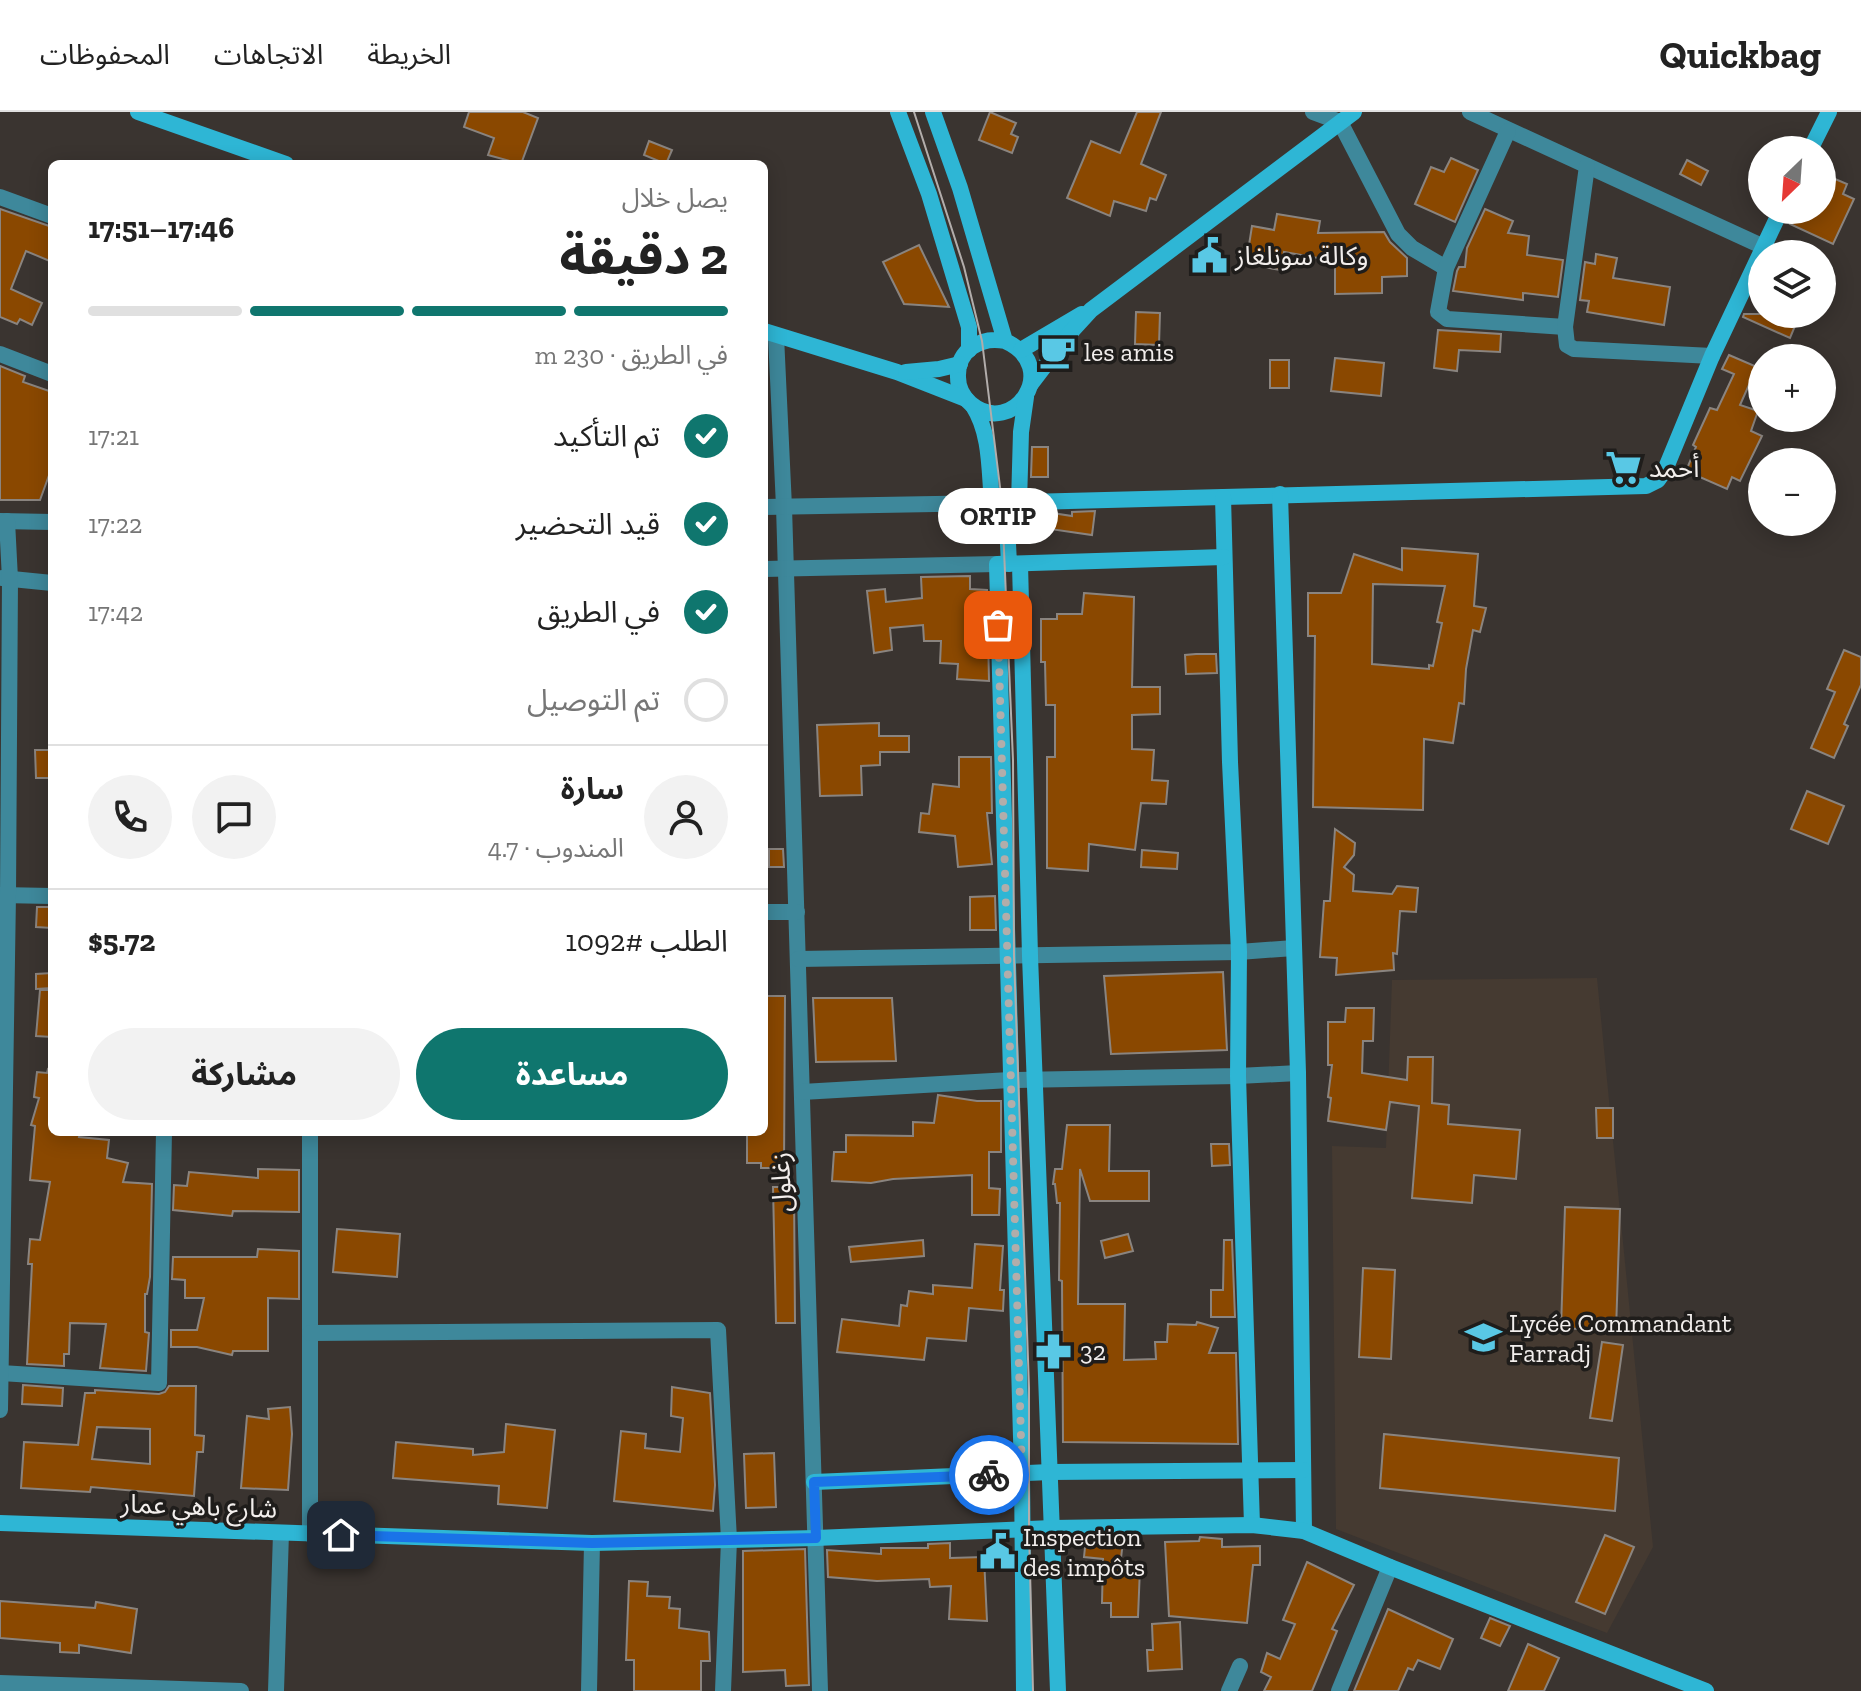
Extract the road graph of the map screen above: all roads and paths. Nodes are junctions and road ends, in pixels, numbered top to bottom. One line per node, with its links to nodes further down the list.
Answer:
1 (138, 112): 10 (main road)
2 (898, 112): 24 (main road)
3 (933, 112): 20 (main road)
4 (1313, 112): 7 (street)
5 (1470, 112): 8 (street)
6 (1829, 112): 9 (main road)
7 (1347, 117): 15 (street); 17 (main road)
8 (1508, 131): 11 (street); 15 (street)
9 (1817, 136)
10 (275, 160)
11 (1587, 166): 14 (street); 18 (street)
12 (0, 197): 13 (street)
13 (48, 215)
14 (1749, 240)
15 (1446, 268): 18 (street)
16 (1748, 281): 23 (main road)
17 (1091, 310): 21 (main road); 27 (main road)
18 (1565, 327): 23 (street)
19 (770, 334): 26 (main road); 33 (street, زغلول)
20 (1005, 341): 21 (main road); 24 (main road)
21 (1021, 350): 27 (main road)
22 (0, 354): 25 (street)
23 (1712, 356): 29 (main road)
24 (964, 357): 26 (main road); 28 (main road)
25 (48, 372)
26 (897, 372): 28 (main road)
27 (1028, 391): 28 (main road); 31 (main road)
28 (970, 403): 31 (main road)
29 (1280, 494): 30 (main road); 47 (main road)
30 (1223, 497): 31 (main road); 36 (main road)
31 (1006, 503): 33 (street); 37 (main road)
32 (768, 507): 33 (street)
33 (784, 507): 39 (street, زغلول)
34 (4, 521): 35 (street); 40 (street)
35 (48, 522)
36 (1224, 557): 37 (main road); 48 (main road)
37 (1009, 564): 39 (street); 49 (main road); 50 (main road)
38 (768, 569): 39 (street)
39 (786, 569): 46 (street, زغلول)
40 (5, 578): 41 (street); 42 (street)
41 (48, 583)
42 (4, 686): 43 (street)
43 (4, 895): 44 (street); 60 (street)
44 (48, 896)
45 (768, 912): 46 (street)
46 (797, 912): 51 (street, زغلول)
47 (1294, 948): 48 (street); 52 (main road)
48 (1239, 952): 49 (street); 53 (main road)
49 (1030, 956): 50 (street); 54 (main road)
50 (1007, 957): 51 (street); 55 (main road)
51 (798, 959): 56 (street, زغلول)
52 (1298, 1073): 53 (street); 62 (main road)
53 (1238, 1076): 54 (street); 63 (main road)
54 (1036, 1079): 55 (street); 64 (main road)
55 (1010, 1080): 56 (street); 65 (main road)
56 (802, 1092): 66 (street, زغلول)
57 (164, 1136): 60 (street)
58 (310, 1136): 59 (street)
59 (310, 1333): 73 (street); 75 (street)
60 (1, 1373): 61 (street)
61 (0, 1410)
62 (1303, 1470): 63 (main road); 71 (main road)
63 (1251, 1471): 64 (main road); 68 (main road)
64 (1050, 1472): 65 (main road); 69 (main road)
65 (1022, 1474): 66 (main road); 70 (main road)
66 (814, 1482): 74 (street, زغلول)
67 (0, 1523): 72 (main road, شارع باهي عمار)
68 (1252, 1525): 69 (main road, شارع باهي عمار); 71 (main road, شارع باهي عمار)
69 (1052, 1528): 70 (main road, شارع باهي عمار); 86 (main road)
70 (1020, 1531): 74 (main road, شارع باهي عمار); 85 (main road)
71 (1304, 1531): 77 (main road, شارع باهي عمار)
72 (281, 1533): 73 (main road, شارع باهي عمار); 81 (street)
73 (310, 1534): 76 (main road, شارع باهي عمار)
74 (816, 1538): 75 (main road, شارع باهي عمار); 84 (street, زغلول)
75 (729, 1540): 76 (main road, شارع باهي عمار); 83 (street)
76 (592, 1543): 82 (street)
77 (1390, 1567): 88 (street); 89 (main road, شارع باهي عمار)
78 (1240, 1666): 87 (street)
79 (0, 1683): 80 (street)
80 (241, 1691)
81 (276, 1691)
82 (589, 1691)
83 (723, 1691)
84 (820, 1691)
85 (1024, 1691)
86 (1058, 1691)
87 (1229, 1691)
88 (1339, 1691)
89 (1706, 1691)

